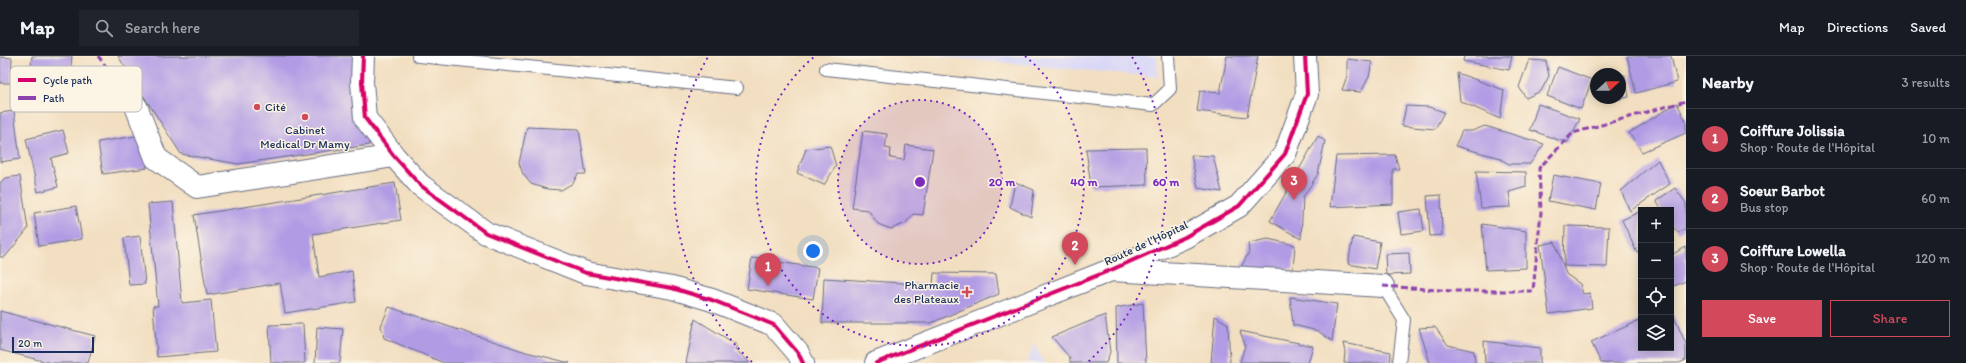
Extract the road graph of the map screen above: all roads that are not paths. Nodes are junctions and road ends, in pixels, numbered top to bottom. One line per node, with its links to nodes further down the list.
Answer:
1 (363, 56): 8 (street)
2 (418, 56): 6 (lane)
3 (1168, 56): 5 (lane)
4 (1305, 56): 9 (street, Route de l'Hôpital)
5 (826, 69)
6 (737, 88)
7 (138, 112): 8 (street)
8 (394, 156): 11 (street)
9 (1111, 270): 10 (street); 12 (street, Route de l'Hôpital)
10 (1383, 286): 13 (lane)
11 (803, 363)
12 (876, 363)
13 (1399, 363)

